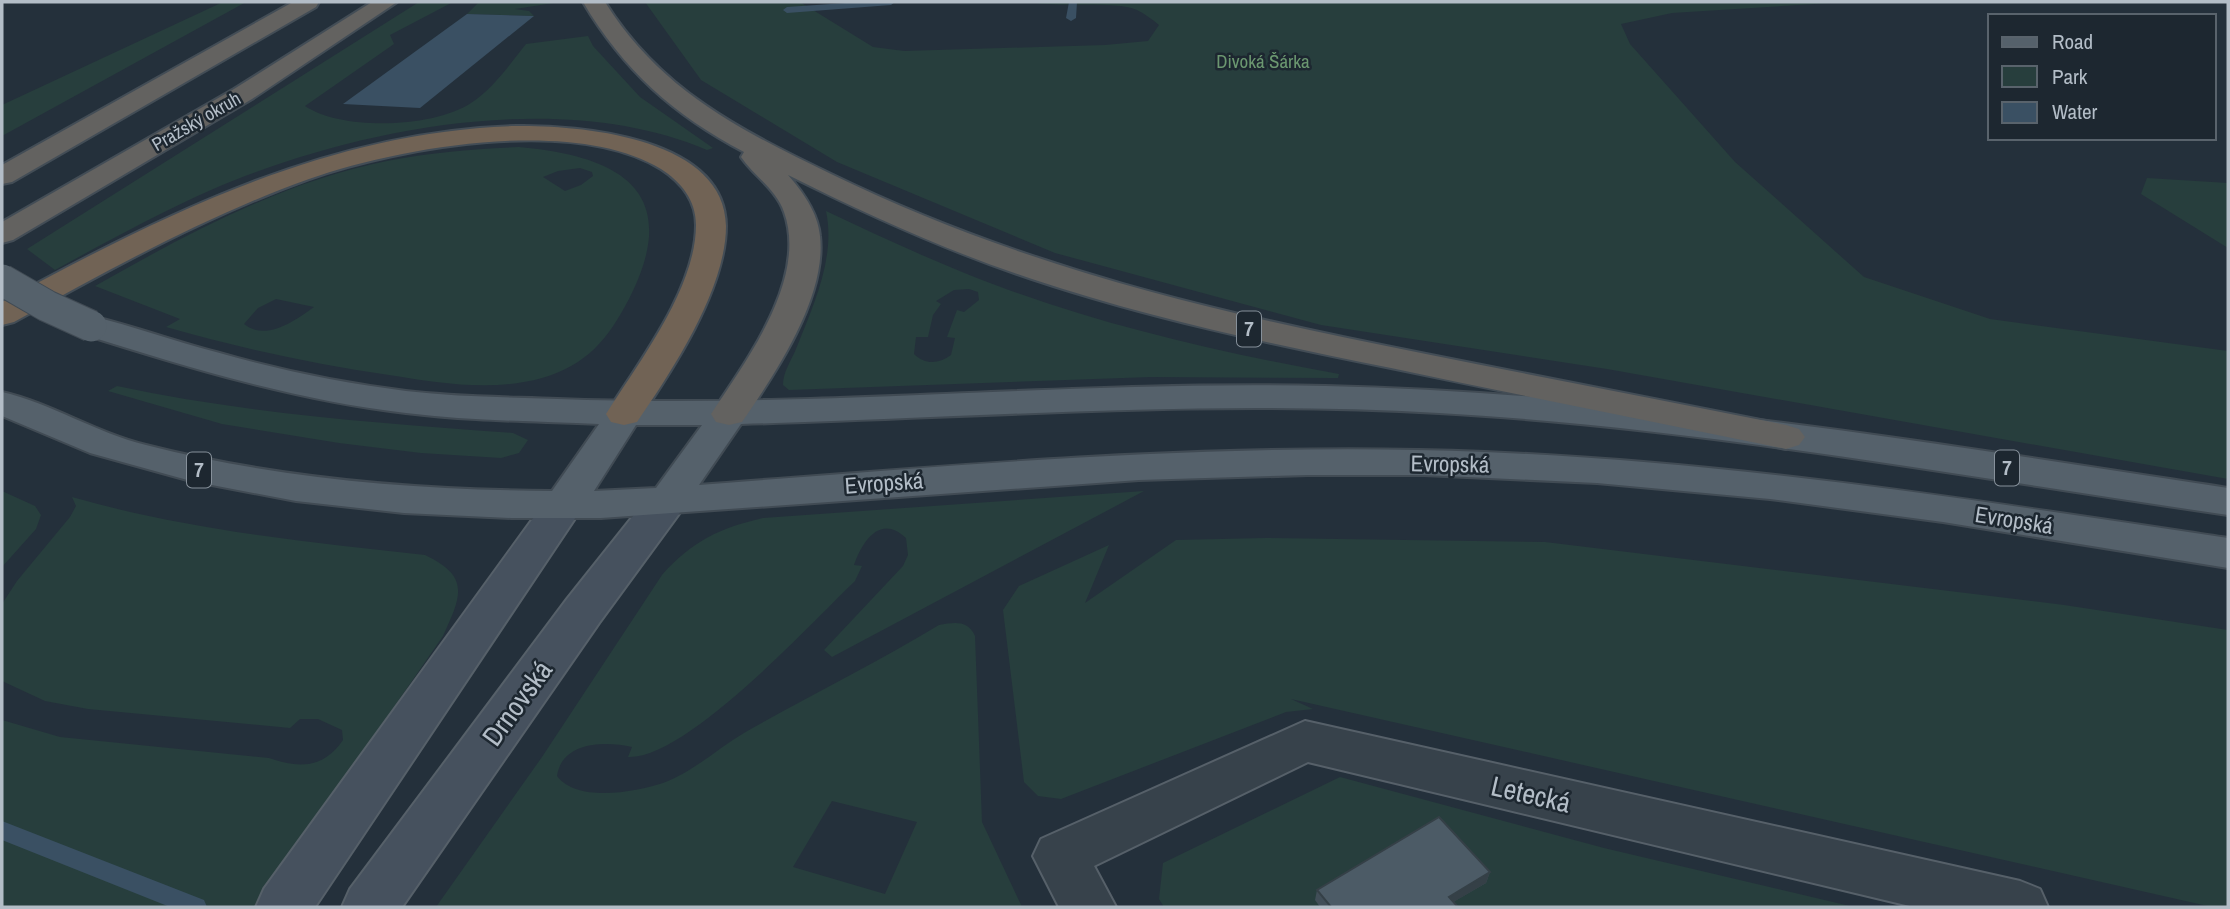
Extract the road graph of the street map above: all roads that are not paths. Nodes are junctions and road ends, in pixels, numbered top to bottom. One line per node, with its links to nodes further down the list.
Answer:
1 (308, 2): 5 (highway)
2 (386, 2): 6 (highway, Pražský okruh)
3 (594, 2): 4 (highway, 7)
4 (737, 140): 11 (highway); 12 (highway, 7)
5 (2, 176)
6 (2, 234)
7 (2, 280): 10 (main road, bridge)
8 (2, 316): 10 (highway)
9 (2, 403): 15 (main road, 7)
10 (624, 414): 11 (main road); 15 (main road)
11 (729, 414): 12 (main road); 13 (main road)
12 (1786, 437): 14 (main road, 7)
13 (667, 501): 15 (main road, 7); 16 (main road, Evropská / 7); 18 (main road, Drnovská)
14 (2228, 502)
15 (564, 505): 17 (main road)
16 (2228, 553)
17 (284, 907)
18 (370, 907)
19 (1088, 907): 20 (street, Letecká)
20 (2020, 907)

